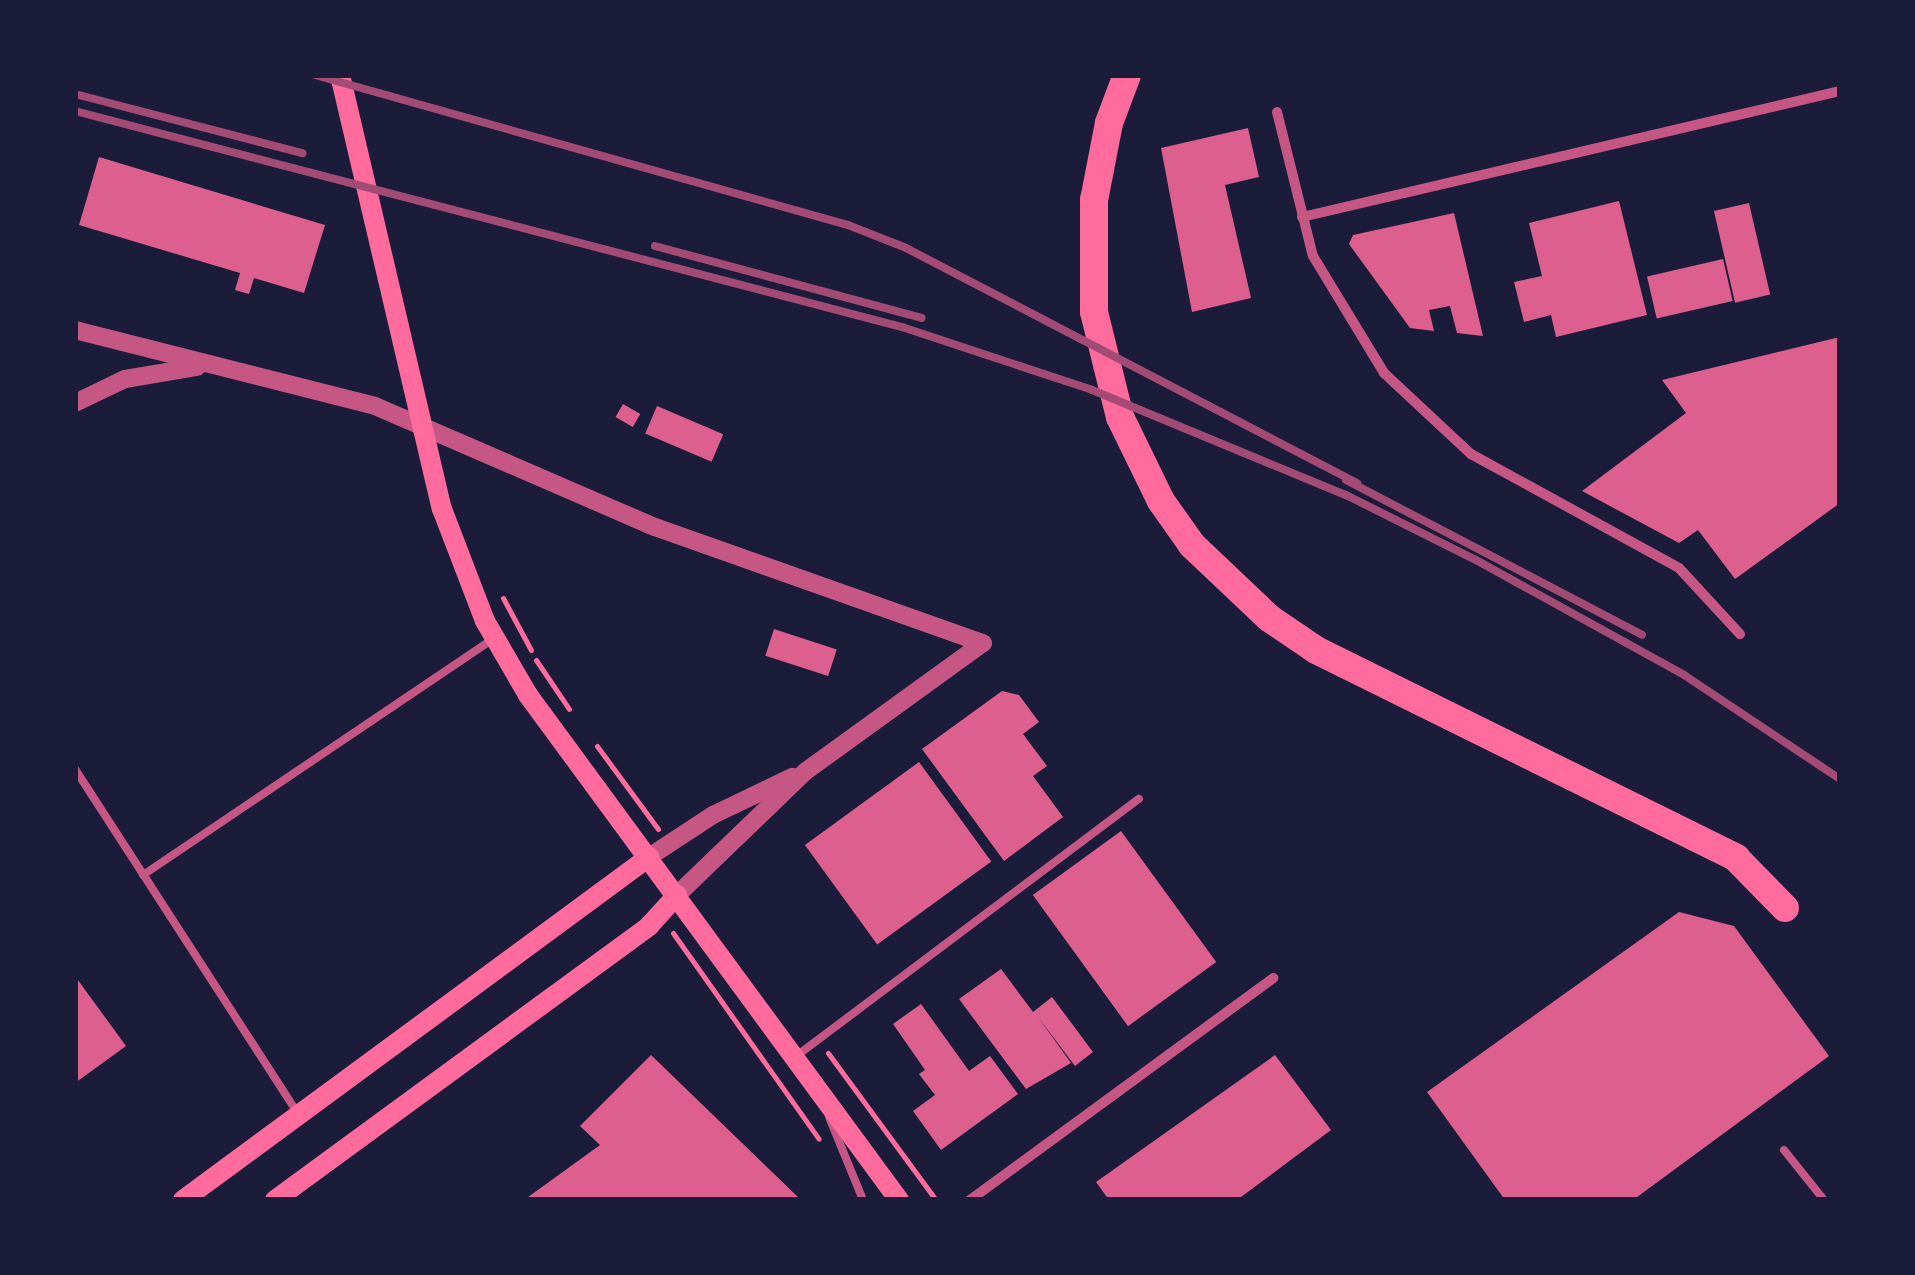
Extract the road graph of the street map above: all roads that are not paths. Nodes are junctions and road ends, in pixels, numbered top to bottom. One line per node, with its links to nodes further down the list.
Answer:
1 (340, 75): 10 (main road)
2 (1127, 75): 17 (highway)
3 (1840, 92): 5 (street)
4 (1277, 112): 5 (street)
5 (1302, 217): 9 (street)
6 (75, 330): 7 (street)
7 (222, 368): 8 (street); 12 (street)
8 (75, 403)
9 (1740, 634)
10 (494, 638): 14 (main road); 15 (lane)
11 (75, 769): 15 (lane)
12 (806, 771): 14 (street); 16 (street)
13 (1139, 799): 19 (lane)
14 (648, 857): 16 (main road); 21 (main road)
15 (144, 875): 21 (lane)
16 (677, 895): 19 (main road); 24 (main road)
17 (1784, 908)
18 (1274, 978): 27 (street)
19 (795, 1057): 20 (main road)
20 (822, 1095): 25 (lane); 26 (main road)
21 (298, 1114): 23 (main road)
22 (1784, 1150): 28 (lane)
23 (183, 1200)
24 (275, 1200)
25 (863, 1200)
26 (899, 1200)
27 (970, 1200)
28 (1824, 1200)

